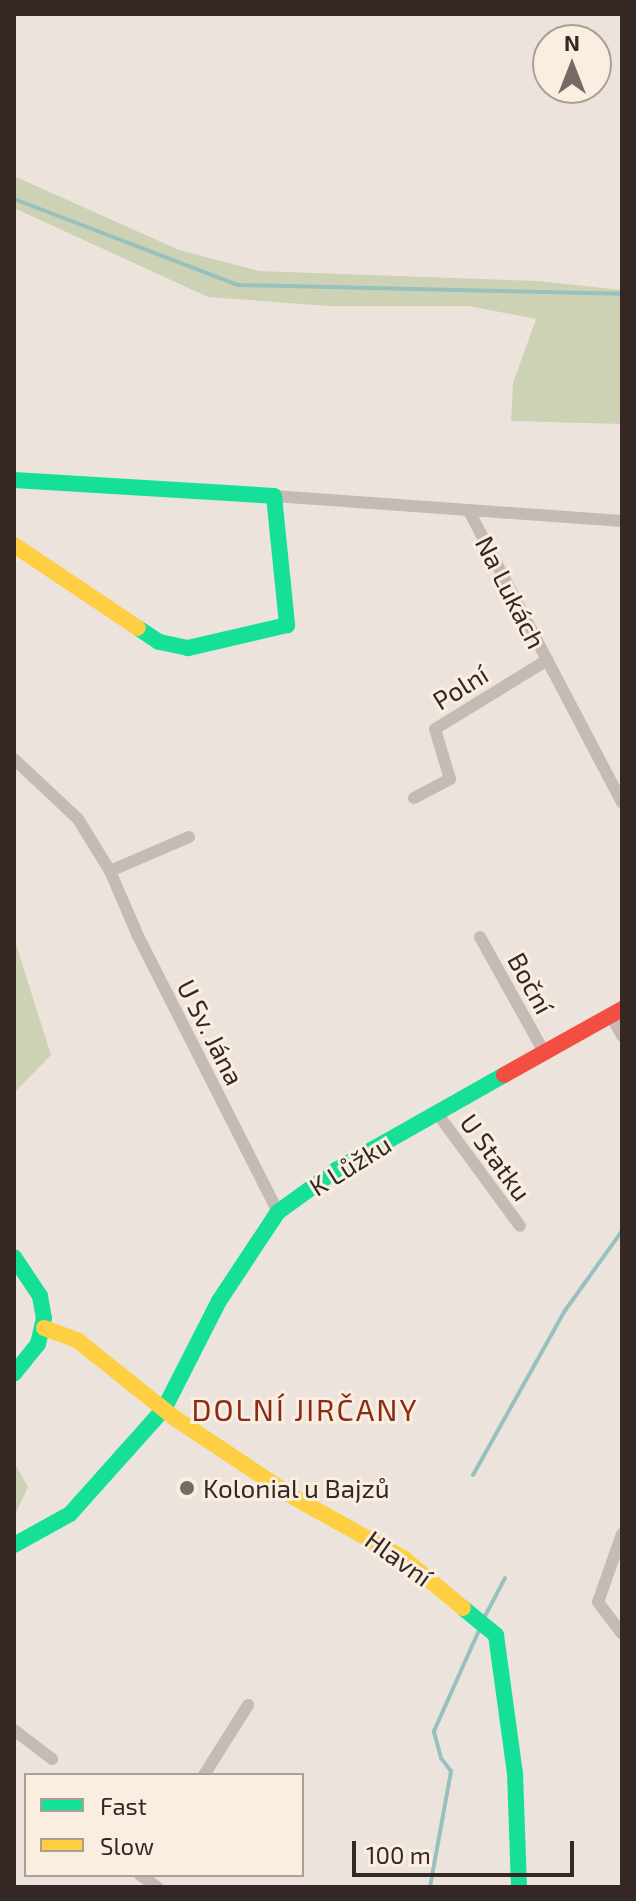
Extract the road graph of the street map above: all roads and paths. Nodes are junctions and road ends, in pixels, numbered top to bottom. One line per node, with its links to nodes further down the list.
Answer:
1 (14, 480): 2 (street, Na Lukách)
2 (274, 496): 3 (street, Na Lukách); 5 (street)
3 (470, 513): 4 (street); 6 (street, Na Lukách)
4 (622, 521)
5 (14, 545)
6 (547, 660): 8 (street, Polní); 9 (street, Na Lukách)
7 (14, 759): 11 (street, U Sv. Jána)
8 (414, 798)
9 (622, 803)
10 (189, 837): 11 (street)
11 (110, 871): 17 (street, U Sv. Jána)
12 (480, 937): 15 (street, Boční)
13 (616, 1011): 14 (street); 15 (street, K Lůžku)
14 (622, 1036)
15 (543, 1050): 16 (street, K Lůžku)
16 (437, 1113): 17 (street, K Lůžku); 18 (street, U Statku)
17 (278, 1212): 22 (street, K Lůžku)
18 (520, 1226)
19 (14, 1257): 20 (street)
20 (44, 1328): 21 (street); 22 (street, Hlavní)
21 (14, 1374)
22 (164, 1409): 24 (street, K Lůžku); 30 (street, Hlavní)
23 (622, 1534): 25 (street)
24 (14, 1545)
25 (622, 1634)
26 (248, 1705): 29 (street)
27 (14, 1730): 28 (street)
28 (52, 1759)
29 (205, 1773)
30 (519, 1887)

